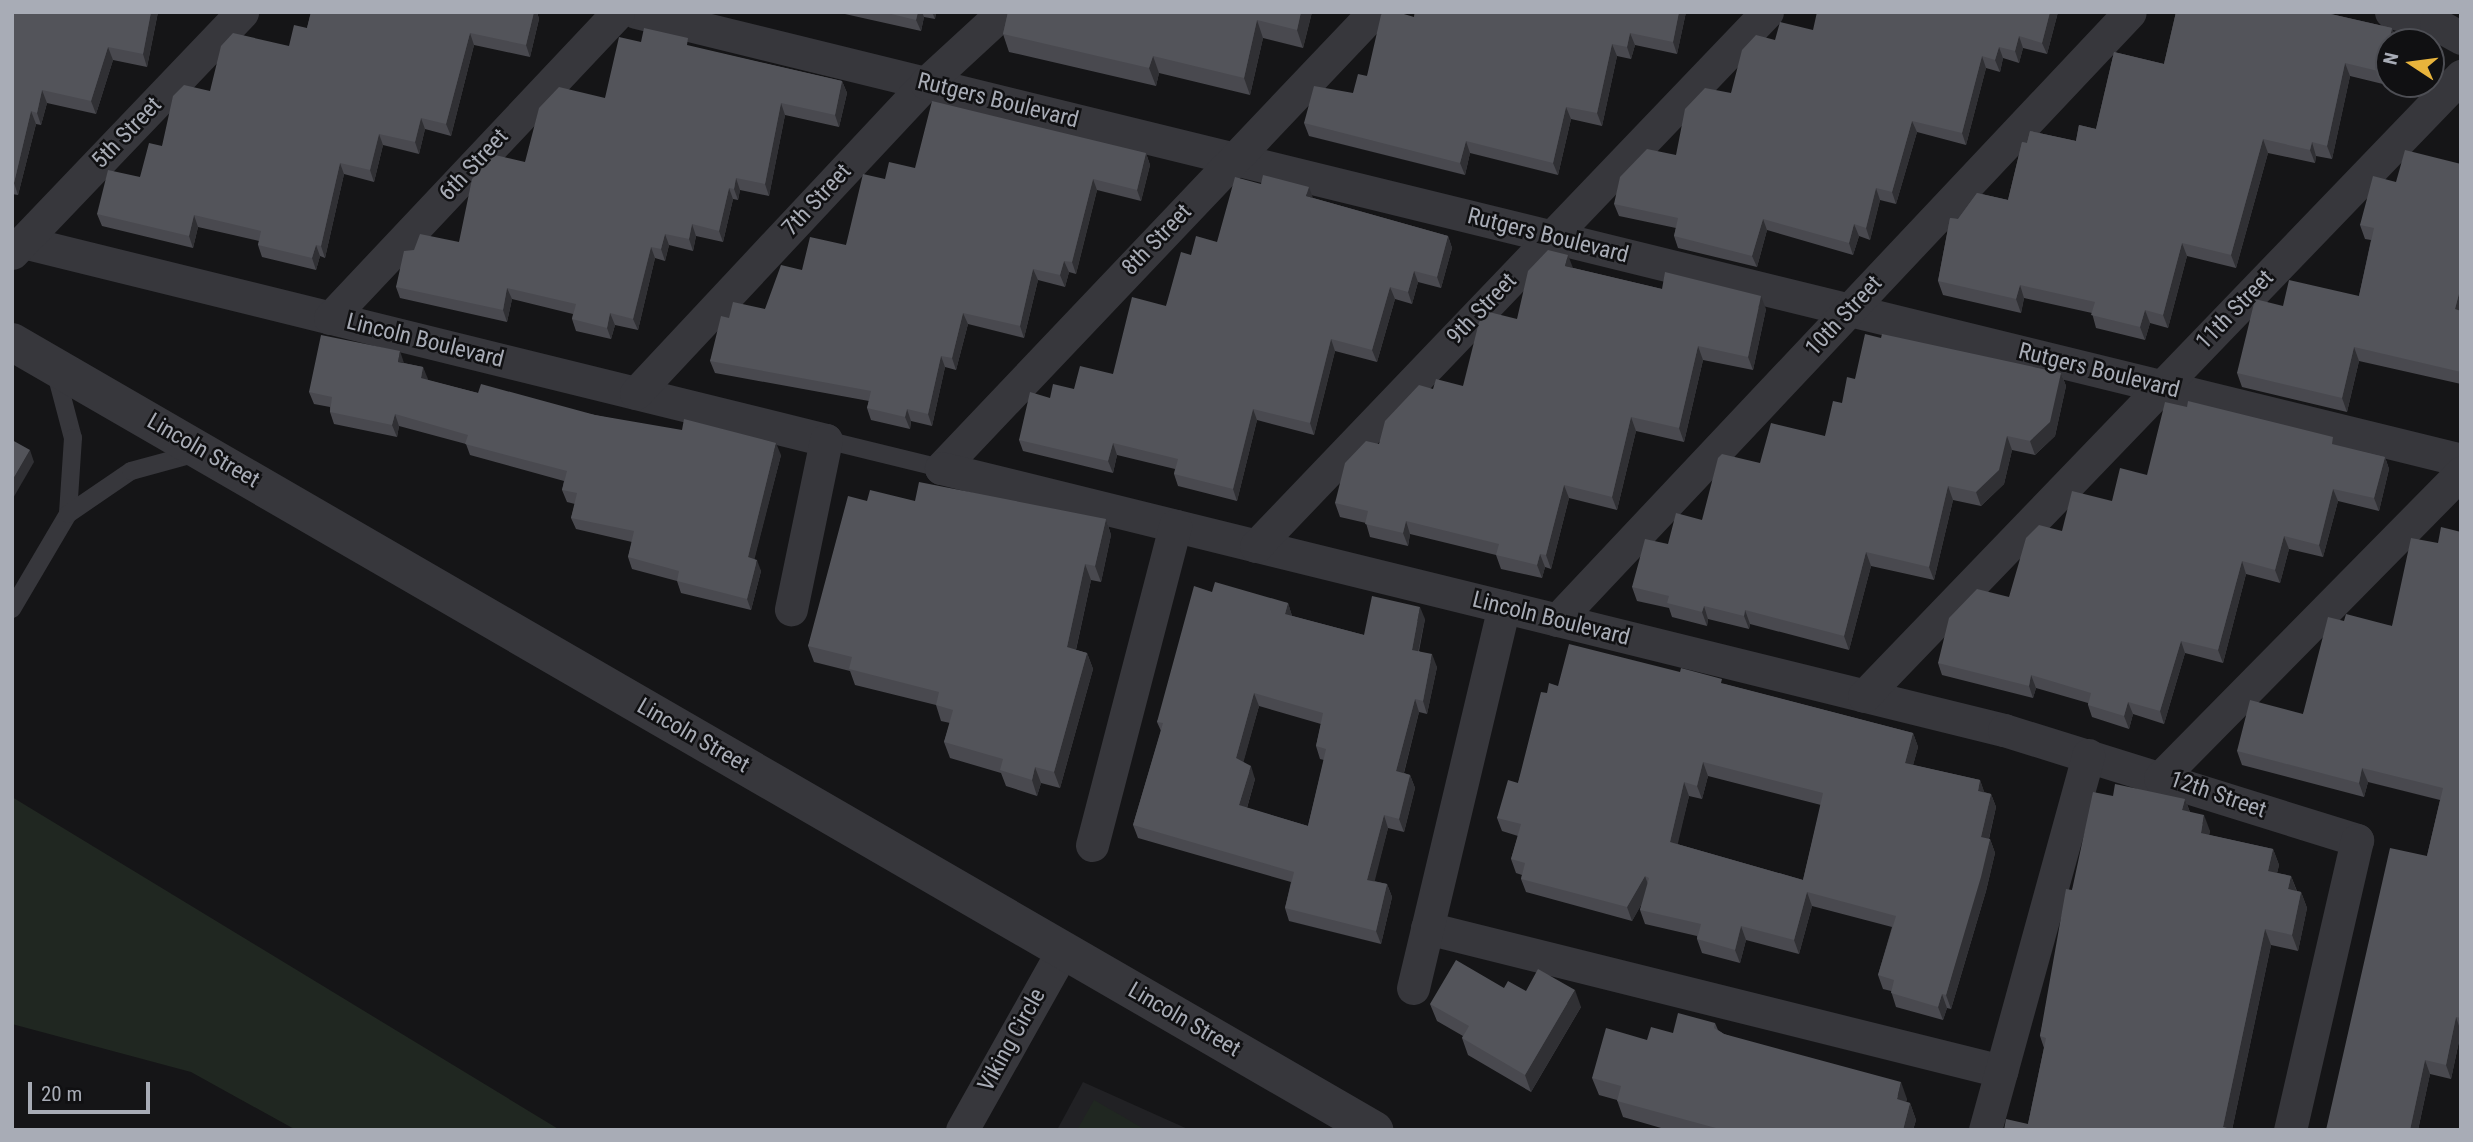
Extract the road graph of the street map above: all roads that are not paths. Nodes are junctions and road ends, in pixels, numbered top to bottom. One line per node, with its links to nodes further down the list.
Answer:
1 (242, 12): 14 (street, 5th Street)
2 (618, 12): 16 (street, 6th Street)
3 (636, 12): 11 (street, Rutgers Boulevard)
4 (1003, 12): 11 (street, 7th Street)
5 (1374, 12): 12 (street, 8th Street)
6 (1767, 12): 13 (street, 9th Street)
7 (2130, 12): 15 (street, 10th Street)
8 (2391, 12): 9 (street)
9 (2461, 38)
10 (2461, 76): 19 (street, 11th Street)
11 (926, 83): 12 (street, Rutgers Boulevard); 20 (street, 7th Street)
12 (1234, 159): 13 (street, Rutgers Boulevard); 24 (street, 8th Street)
13 (1551, 237): 15 (street, Rutgers Boulevard); 28 (street, 9th Street)
14 (18, 247): 16 (street, Lincoln Boulevard)
15 (1850, 310): 19 (street, Rutgers Boulevard); 32 (street, 10th Street)
16 (330, 318): 20 (street, Lincoln Boulevard)
17 (12, 342): 18 (street, Lincoln Street)
18 (55, 366): 22 (street, Lincoln Street); 26 (lane)
19 (2162, 386): 23 (street, Rutgers Boulevard); 33 (street, 11th Street)
20 (636, 393): 21 (street, Lincoln Boulevard)
21 (826, 440): 24 (lane); 31 (street)
22 (204, 452): 26 (lane); 38 (street, Lincoln Street)
23 (2461, 460)
24 (941, 468): 27 (street, Lincoln Boulevard)
25 (2461, 473): 35 (street, 12th Street)
26 (68, 514): 30 (lane)
27 (1175, 526): 28 (street, Lincoln Boulevard); 36 (street)
28 (1256, 546): 29 (street, Lincoln Boulevard)
29 (1504, 607): 32 (street, Lincoln Boulevard); 37 (street)
30 (12, 609)
31 (791, 609)
32 (1558, 620): 33 (street, Lincoln Boulevard)
33 (1864, 696): 34 (street, Lincoln Boulevard)
34 (2088, 755): 35 (street, Lincoln Boulevard); 40 (street)
35 (2160, 778): 44 (street, 12th Street)
36 (1092, 845)
37 (1427, 928): 39 (street); 40 (street)
38 (1063, 950): 41 (street, Viking Circle); 42 (street, Lincoln Street)
39 (1413, 988)
40 (2001, 1071): 43 (street)
41 (962, 1130)
42 (1374, 1130)
43 (1985, 1130)
44 (2290, 1130)

